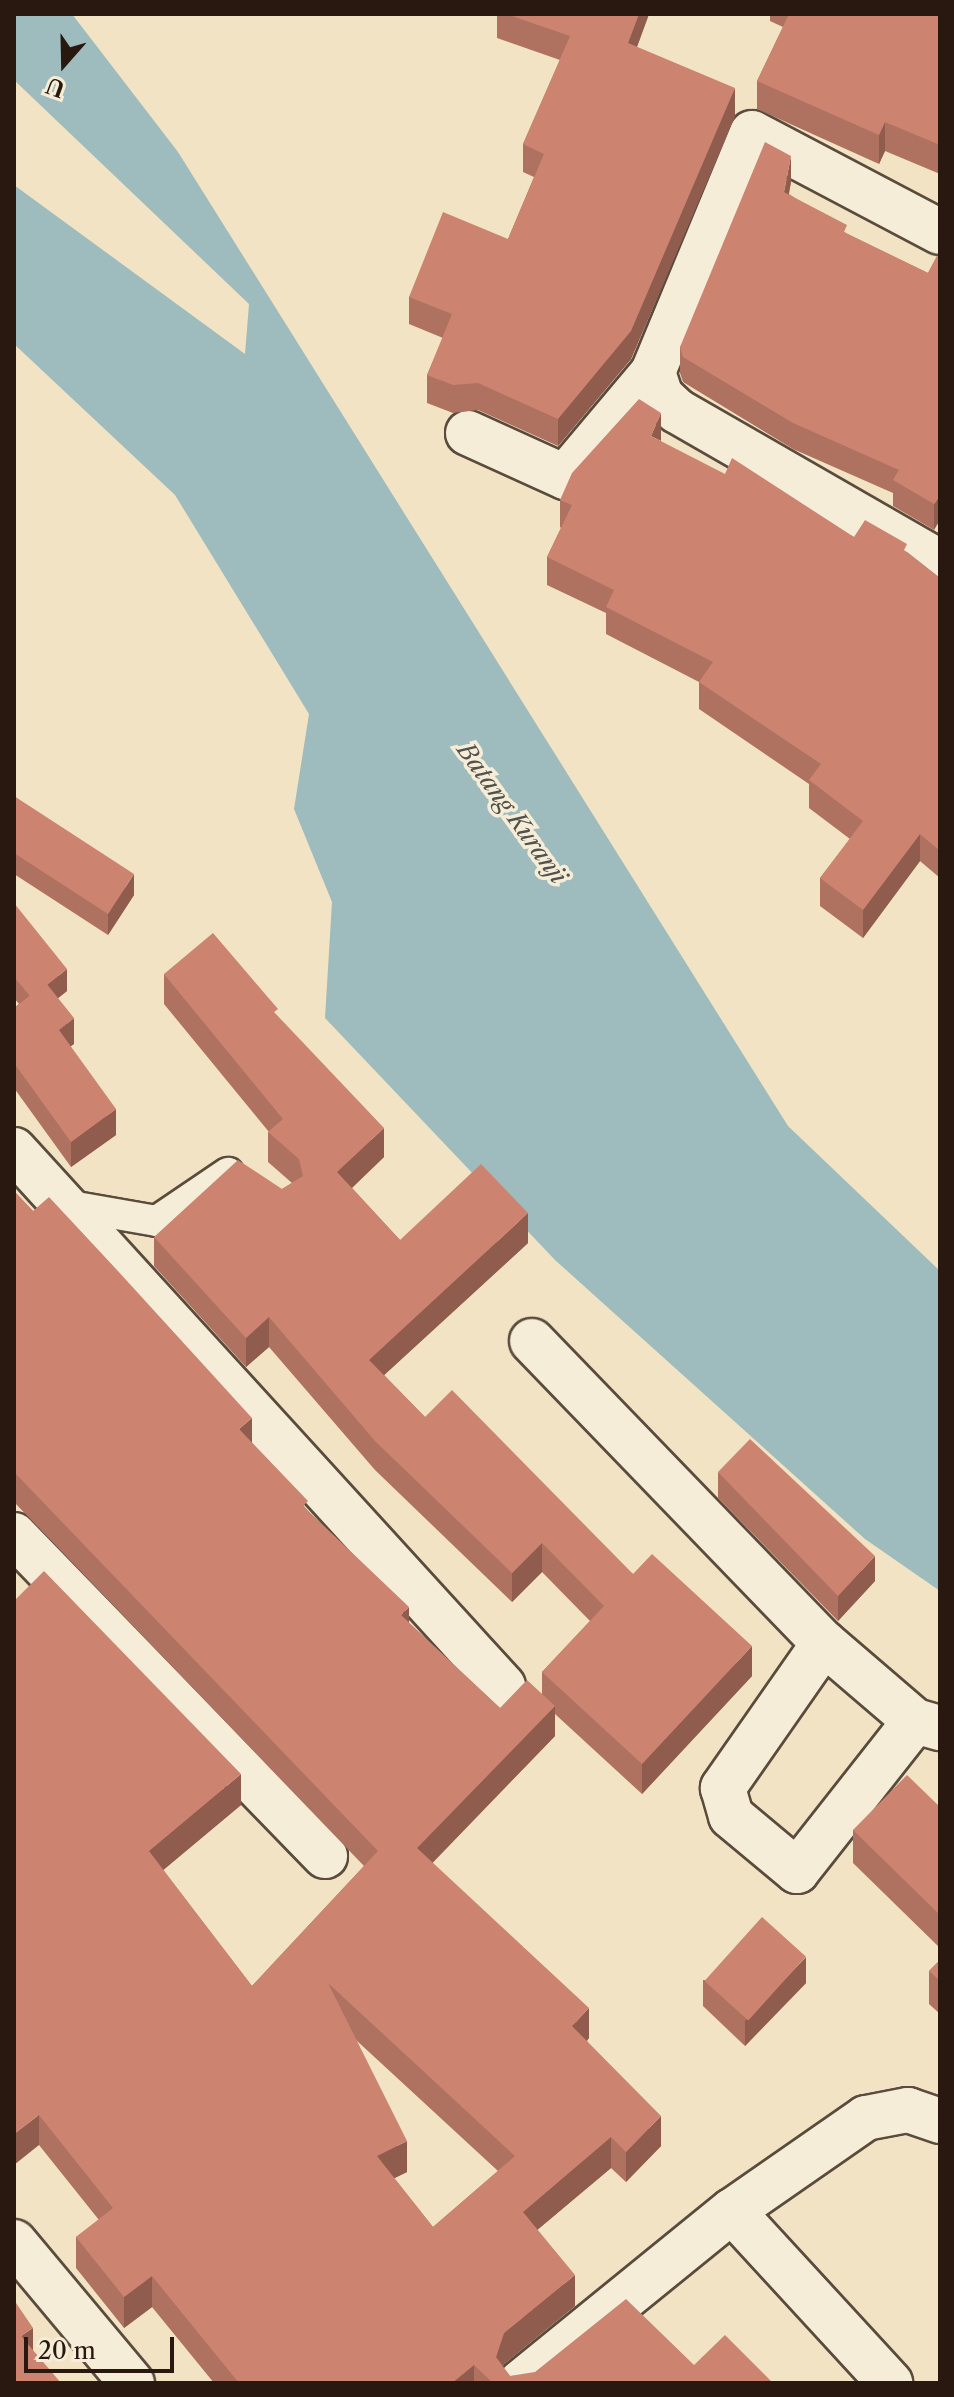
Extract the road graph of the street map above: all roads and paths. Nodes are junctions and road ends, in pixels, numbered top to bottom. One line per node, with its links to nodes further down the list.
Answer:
1 (940, 232): 2 (street)
2 (653, 372): 3 (street); 4 (street)
3 (468, 433)
4 (940, 562)
5 (14, 1150): 7 (street)
6 (258, 1176): 7 (lane)
7 (65, 1205): 11 (street)
8 (532, 1341): 10 (street)
9 (14, 1535): 13 (street)
10 (824, 1643): 12 (street); 12 (street)
11 (503, 1686)
12 (928, 1724)
13 (325, 1856)
14 (940, 2121): 15 (street)
15 (732, 2211): 18 (street); 19 (street)
16 (14, 2242): 17 (street)
17 (132, 2383)
18 (520, 2383)
19 (890, 2383)

